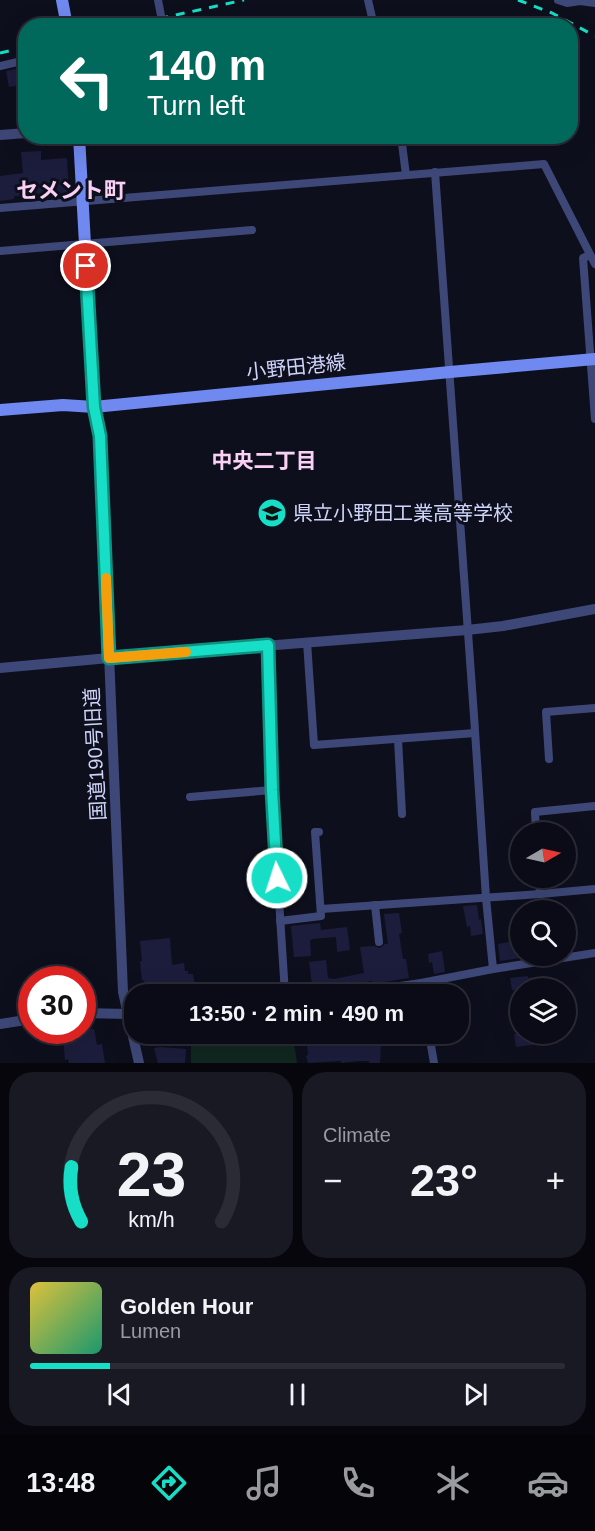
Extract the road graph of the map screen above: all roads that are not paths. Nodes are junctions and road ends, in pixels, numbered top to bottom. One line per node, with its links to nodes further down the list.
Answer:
1 (62, 0): 6 (main road)
2 (158, 0): 7 (street)
3 (368, 0): 8 (street)
4 (558, 0): 5 (street)
5 (595, 3)
6 (65, 18)
7 (161, 18)
8 (372, 18)
9 (18, 62): 10 (street)
10 (0, 66)
11 (18, 134): 12 (street)
12 (0, 135)
13 (79, 144): 17 (main road)
14 (402, 144): 16 (street)
15 (435, 172): 16 (street); 22 (street); 25 (street)
16 (406, 175): 17 (street)
17 (82, 202): 18 (street); 20 (main road)
18 (0, 208)
19 (252, 230): 20 (street)
20 (85, 243): 21 (street); 26 (main road)
21 (0, 251)
22 (590, 255): 23 (street); 24 (street)
23 (595, 264)
24 (593, 359): 25 (main road, 小野田港線); 28 (street)
25 (450, 372): 26 (main road, 小野田港線); 30 (street)
26 (94, 407): 27 (main road, 小野田港線); 33 (street, 国道190号旧道)
27 (0, 411)
28 (595, 419)
29 (595, 609): 30 (street)
30 (467, 630): 31 (street); 36 (street)
31 (307, 642): 32 (street); 37 (street)
32 (268, 645): 33 (street); 39 (street)
33 (109, 658): 34 (street); 58 (street, 国道190号旧道)
34 (0, 668)
35 (595, 708): 38 (street)
36 (475, 733): 37 (street); 48 (street)
37 (398, 739): 42 (street)
38 (549, 759)
39 (272, 790): 40 (street); 51 (street)
40 (190, 797)
41 (595, 806): 43 (street)
42 (402, 814)
43 (536, 822)
44 (320, 832): 50 (street)
45 (540, 888): 47 (street)
46 (595, 889): 47 (street)
47 (540, 894): 48 (street)
48 (486, 898): 49 (street); 54 (street)
49 (375, 905): 50 (street); 52 (street)
50 (321, 909): 51 (street)
51 (280, 921): 56 (street)
52 (379, 942)
53 (595, 953): 54 (street)
54 (493, 969): 55 (street)
55 (421, 983): 57 (street)
56 (284, 984)
57 (414, 984)
58 (124, 995)
59 (96, 1013): 60 (street)
60 (124, 1014)
61 (18, 1021): 62 (street)
62 (0, 1024)
63 (136, 1044): 65 (street, 国道190号旧道)
64 (431, 1044): 66 (street)
65 (139, 1063)
66 (434, 1063)

